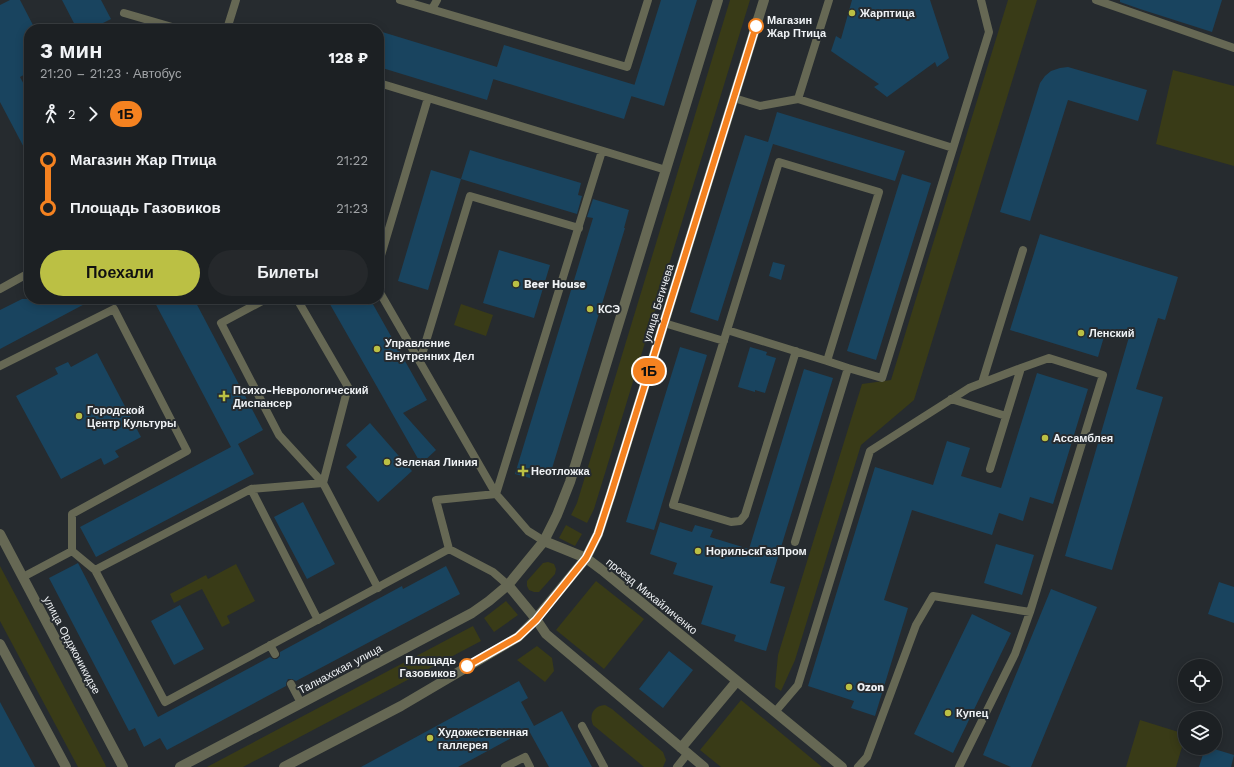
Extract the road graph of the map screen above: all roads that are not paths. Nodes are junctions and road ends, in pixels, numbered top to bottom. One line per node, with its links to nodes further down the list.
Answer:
1 (236, 0): 13 (lane)
2 (400, 0): 10 (lane)
3 (436, 0): 10 (lane)
4 (648, 0): 10 (lane)
5 (718, 0): 21 (street)
6 (764, 0): 17 (street, улица Бегичева)
7 (829, 0): 18 (lane)
8 (981, 0): 19 (lane)
9 (1096, 0): 14 (lane)
10 (432, 9)
11 (124, 13): 12 (lane)
12 (162, 24)
13 (229, 24)
14 (1234, 48)
15 (384, 85): 16 (lane)
16 (428, 98): 20 (lane); 23 (lane)
17 (734, 98): 18 (lane); 30 (street, улица Бегичева)
18 (798, 99): 19 (lane)
19 (953, 148): 37 (lane)
20 (602, 151): 21 (lane); 22 (lane)
21 (666, 170): 47 (street)
22 (578, 228): 34 (lane); 45 (lane)
23 (384, 245)
24 (1023, 250): 39 (lane)
25 (24, 276): 26 (lane)
26 (0, 289)
27 (384, 300): 34 (lane)
28 (257, 304): 43 (lane)
29 (300, 304): 43 (lane)
30 (664, 323): 32 (lane); 51 (street, улица Бегичева)
31 (727, 330): 32 (lane); 33 (lane); 35 (lane)
32 (724, 341): 33 (lane)
33 (796, 351): 35 (lane)
34 (420, 361): 45 (lane)
35 (827, 361): 37 (lane)
36 (0, 366): 50 (lane)
37 (848, 368): 48 (lane)
38 (1021, 368): 39 (lane); 41 (lane); 56 (lane)
39 (982, 383): 40 (lane)
40 (951, 399): 41 (lane); 65 (lane)
41 (1006, 416): 42 (lane)
42 (990, 469)
43 (323, 483): 44 (lane); 55 (lane)
44 (251, 489): 52 (lane); 57 (lane)
45 (496, 494): 47 (lane); 49 (lane)
46 (0, 534): 53 (street, улица Орджоникидзе)
47 (544, 541): 51 (street, проезд Михайличенко); 54 (street)
48 (795, 542)
49 (449, 549): 54 (lane); 55 (lane)
50 (72, 551): 52 (lane); 53 (lane)
51 (586, 558): 58 (street, улица Бегичева); 62 (street, проезд Михайличенко)
52 (95, 570): 60 (lane)
53 (23, 577): 69 (street, улица Орджоникидзе)
54 (508, 585): 58 (street); 64 (street, Талнахская улица)
55 (378, 588): 57 (lane)
56 (1030, 612): 78 (lane); 79 (lane)
57 (318, 620): 60 (lane)
58 (536, 620): 67 (street); 71 (street)
59 (0, 644): 68 (street)
60 (270, 645): 61 (lane)
61 (275, 654)
62 (737, 681): 65 (street, проезд Михайличенко); 67 (street)
63 (291, 684): 64 (lane)
64 (301, 703): 70 (street, Талнахская улица)
65 (775, 712): 77 (street, проезд Михайличенко)
66 (582, 726): 74 (lane)
67 (684, 751): 75 (lane); 76 (street)
68 (66, 767)
69 (123, 767)
70 (180, 767)
71 (284, 767)
72 (505, 767): 73 (lane)
73 (530, 767)
74 (604, 767)
75 (677, 767)
76 (704, 767)
77 (842, 767)
78 (858, 767)
79 (959, 767)

